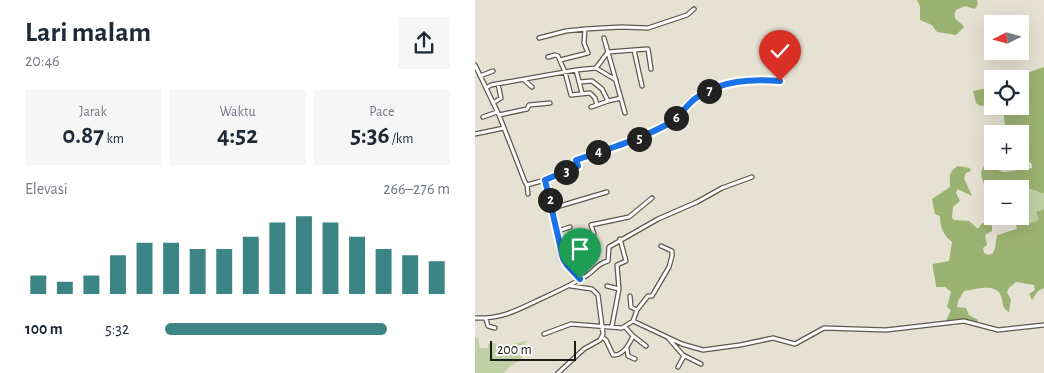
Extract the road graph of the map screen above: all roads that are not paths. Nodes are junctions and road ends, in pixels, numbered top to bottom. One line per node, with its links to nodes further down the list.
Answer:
1 (694, 9): 2 (street)
2 (585, 29): 3 (street); 8 (street)
3 (539, 38)
4 (604, 38): 6 (street)
5 (634, 50): 6 (street); 11 (street); 21 (street)
6 (608, 52): 10 (street); 17 (street)
7 (549, 57): 8 (street)
8 (560, 60): 14 (street)
9 (475, 65): 15 (street)
10 (596, 68): 12 (street); 17 (street)
11 (651, 68)
12 (576, 70): 14 (street); 19 (street)
13 (493, 71): 15 (street)
14 (565, 72): 16 (street); 24 (street)
15 (480, 76): 23 (street)
16 (524, 80): 20 (street); 22 (street)
17 (616, 80): 25 (street)
18 (780, 81): 37 (street)
19 (579, 82): 24 (street); 26 (street)
20 (498, 84): 23 (street); 27 (street)
21 (642, 86)
22 (532, 87)
23 (486, 88): 27 (street)
24 (582, 93): 29 (street)
25 (621, 98): 26 (street); 32 (street)
26 (609, 101): 29 (street)
27 (493, 103): 31 (street)
28 (550, 103): 31 (street)
29 (597, 105): 30 (street)
30 (591, 107)
31 (498, 113): 33 (street); 34 (street)
32 (625, 113)
33 (483, 117)
34 (504, 128): 35 (street); 38 (street)
35 (475, 134)
36 (751, 177): 45 (street)
37 (545, 180): 38 (street); 42 (street)
38 (527, 184): 40 (street)
39 (607, 192): 42 (street)
40 (528, 194)
41 (652, 198): 46 (street)
42 (553, 208): 44 (street)
43 (570, 227): 44 (street)
44 (558, 231): 46 (street)
45 (619, 239): 48 (street); 51 (street)
46 (560, 240): 48 (street)
47 (661, 246): 53 (street)
48 (580, 279): 49 (street)
49 (570, 286): 55 (street); 57 (street)
50 (607, 286): 51 (street)
51 (619, 289): 59 (street)
52 (630, 296): 53 (street)
53 (637, 310): 56 (street)
54 (475, 318): 55 (street)
55 (486, 319): 61 (street)
56 (633, 321): 60 (street); 65 (street)
57 (603, 325): 59 (street); 62 (street); 64 (street)
58 (1044, 325): 65 (street)
59 (611, 326): 60 (street)
60 (625, 327): 63 (street)
61 (495, 328)
62 (544, 334)
63 (633, 336): 66 (street); 67 (street)
64 (602, 337): 67 (street); 72 (street)
65 (669, 338): 68 (street)
66 (646, 346)
67 (627, 348): 69 (street)
68 (684, 356): 70 (street); 71 (street)
69 (635, 359)
70 (701, 364)
71 (678, 367)
72 (558, 373)

